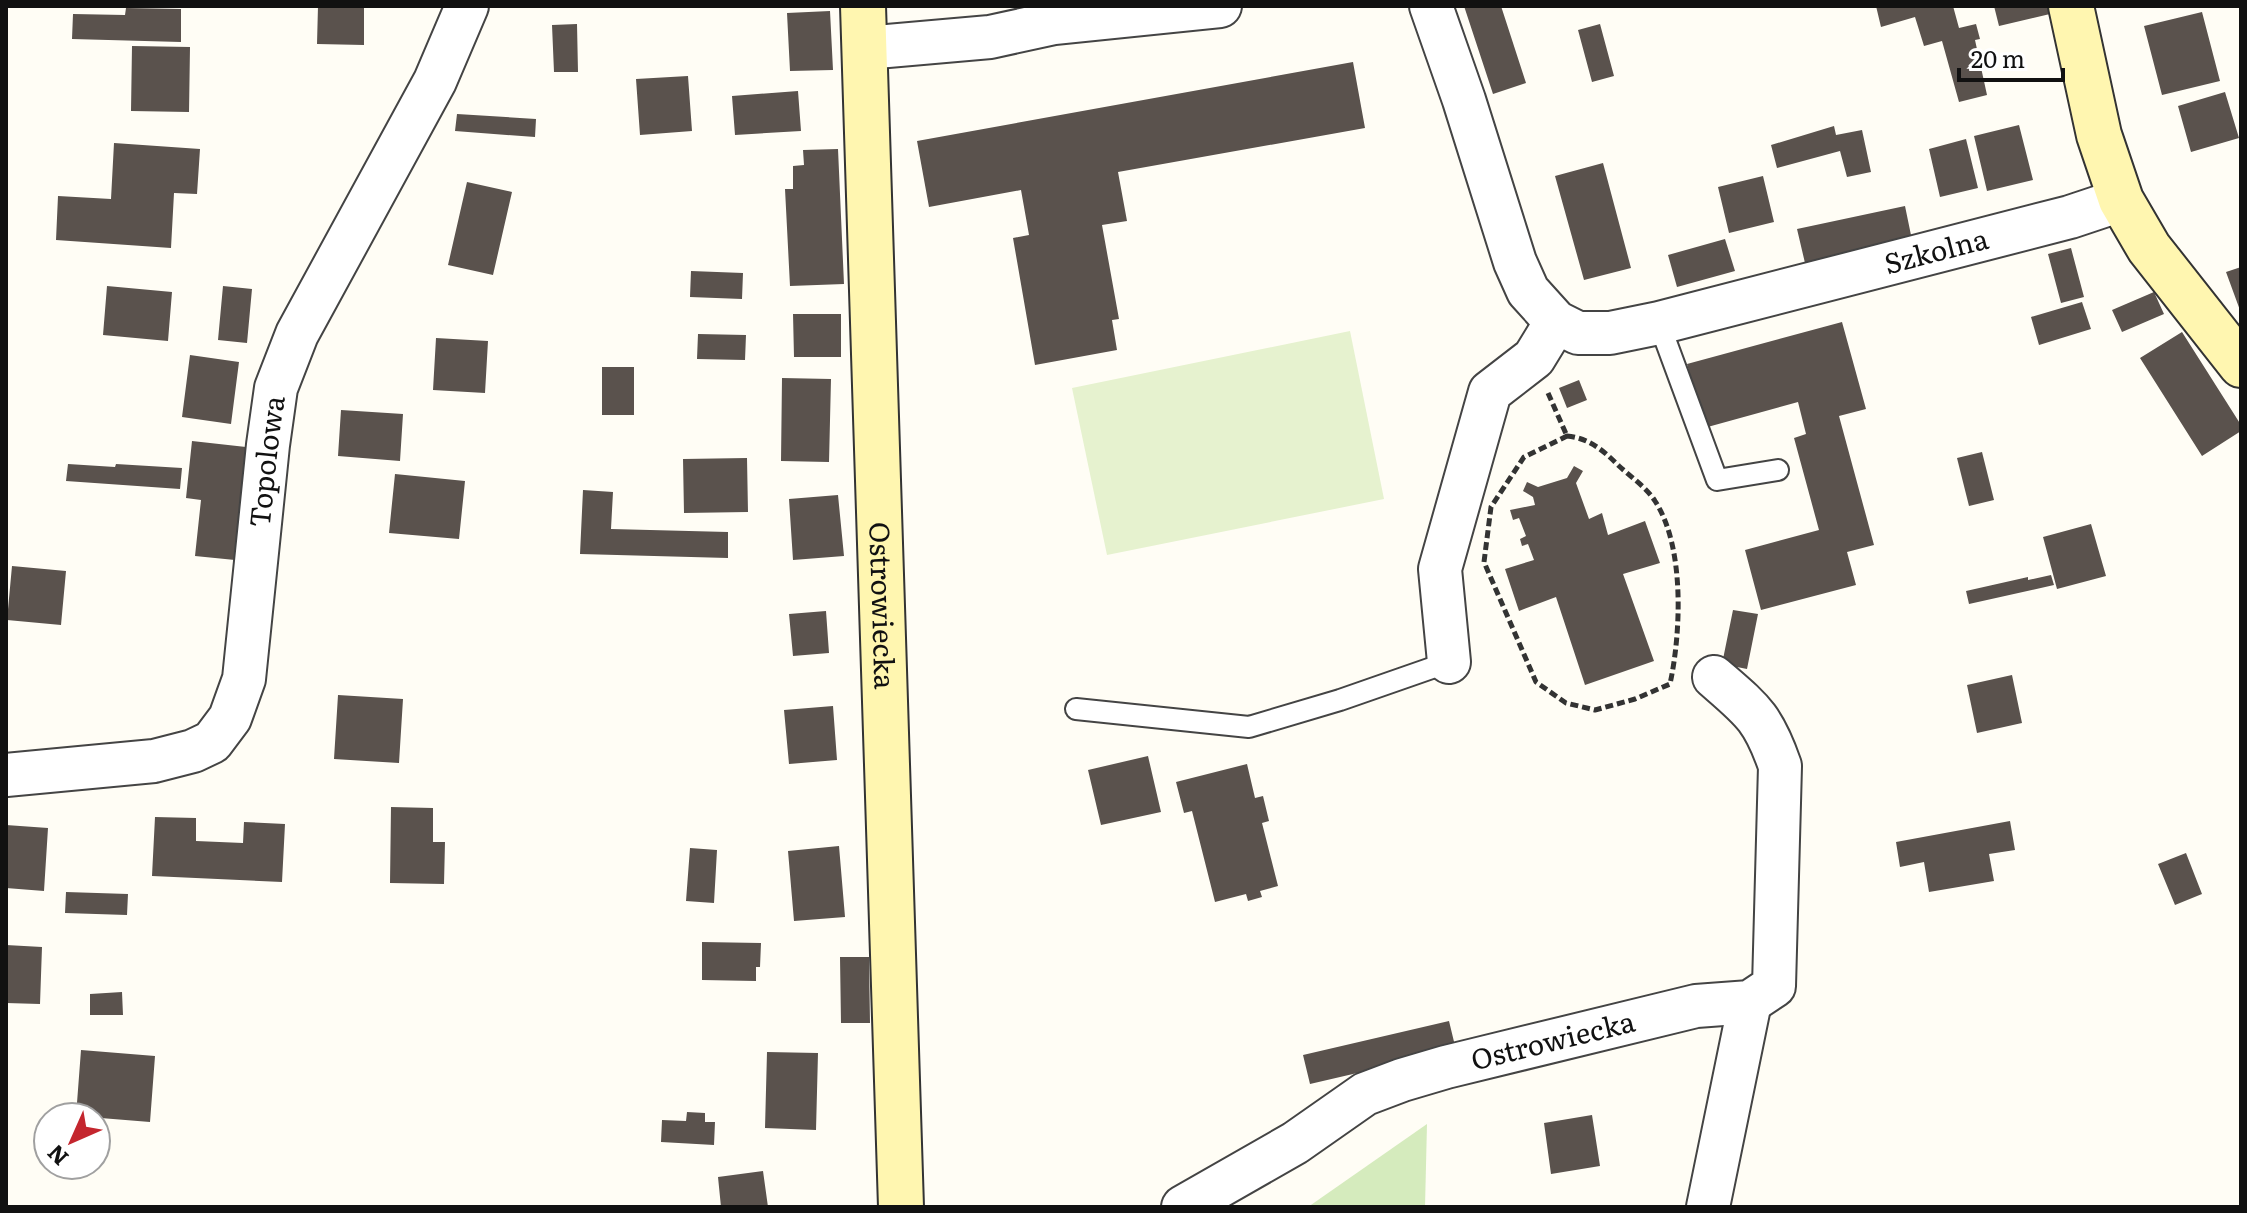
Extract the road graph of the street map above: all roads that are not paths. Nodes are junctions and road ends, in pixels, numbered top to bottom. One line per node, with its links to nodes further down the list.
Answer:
1 (467, 6): 14 (street, Topolowa)
2 (1220, 6): 5 (street)
3 (1431, 6): 7 (street)
4 (2071, 6): 6 (street)
5 (864, 27): 16 (street, Ostrowiecka)
6 (2121, 200): 8 (street, Szkolna); 9 (street)
7 (1556, 322): 8 (street, Szkolna); 11 (street)
8 (1659, 323): 10 (lane)
9 (2241, 365)
10 (1778, 470)
11 (1449, 662): 13 (lane)
12 (1714, 677): 15 (street)
13 (1076, 709)
14 (6, 775)
15 (1750, 1002): 17 (street, Ostrowiecka); 18 (street)
16 (901, 1207)
17 (1183, 1207)
18 (1708, 1207)

